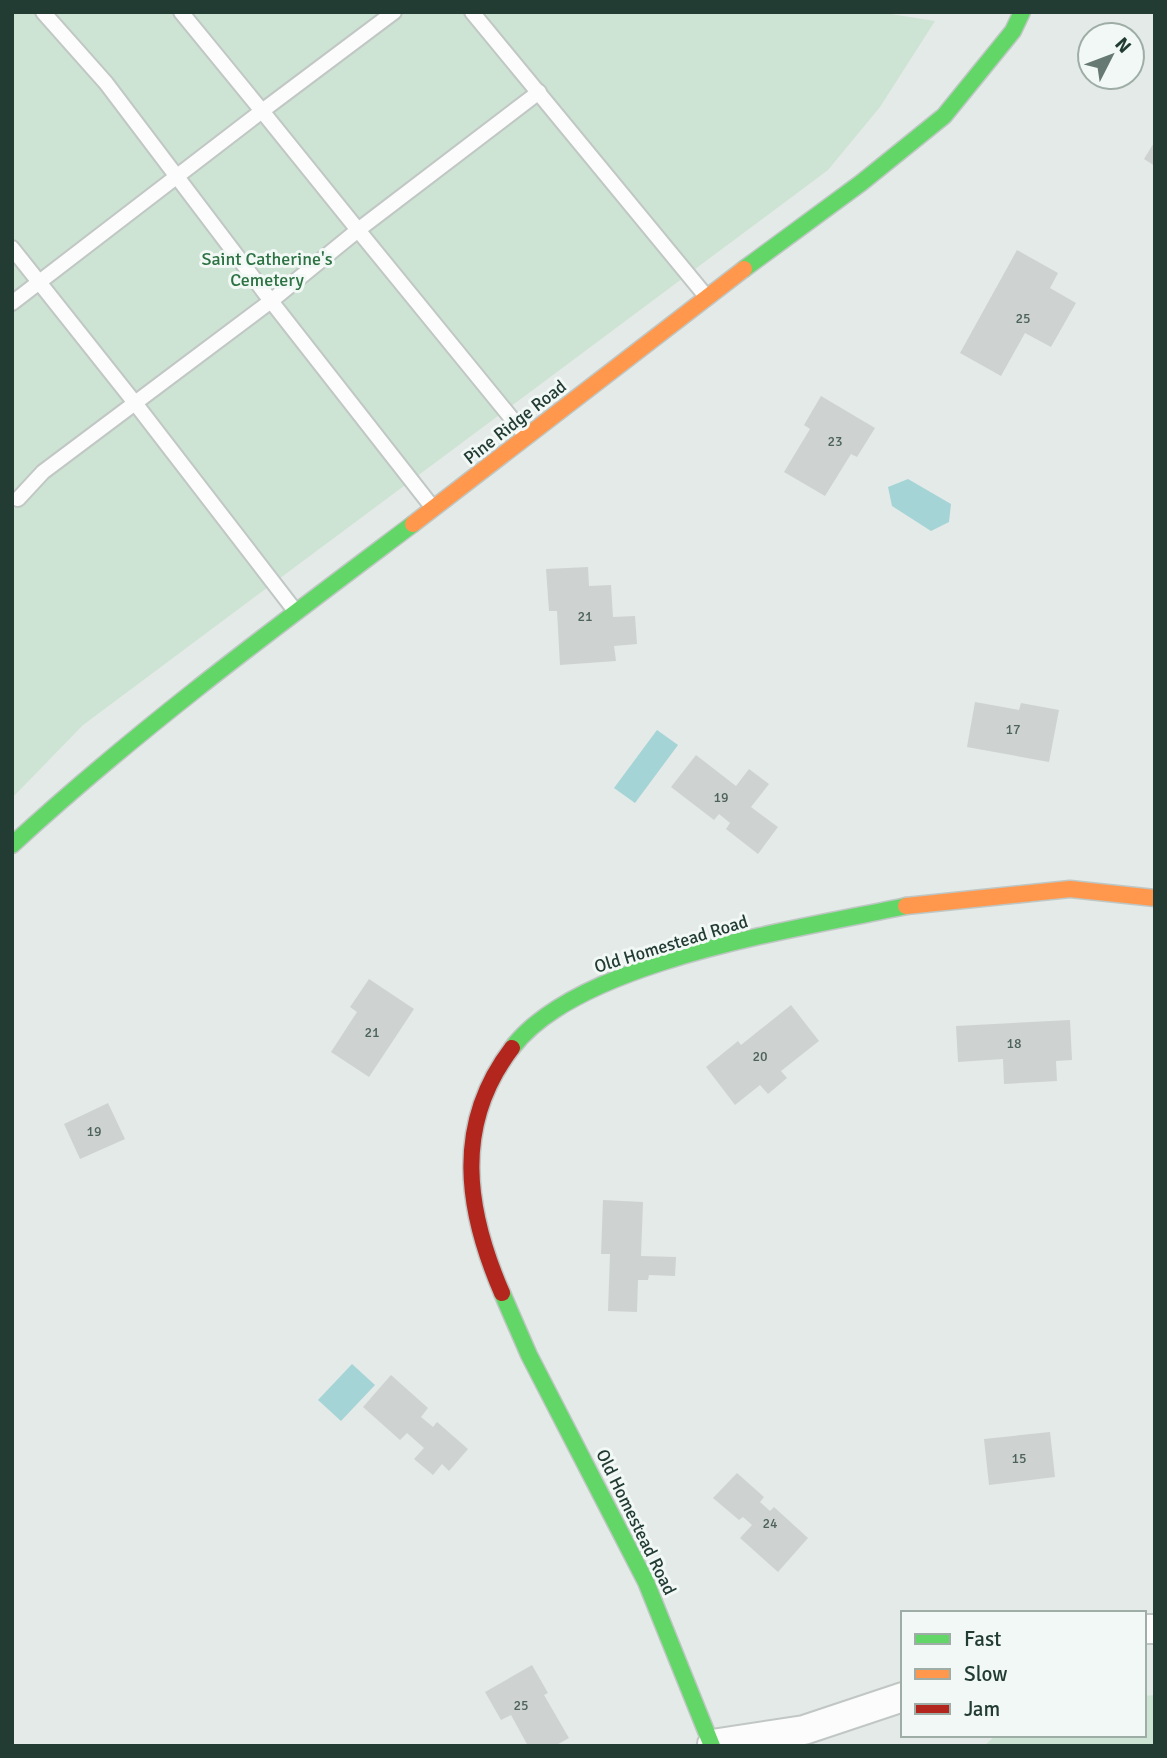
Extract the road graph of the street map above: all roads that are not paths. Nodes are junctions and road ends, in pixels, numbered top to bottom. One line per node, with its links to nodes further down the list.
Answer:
1 (43, 12): 8 (lane)
2 (181, 12): 7 (lane)
3 (394, 12): 7 (lane)
4 (472, 12): 6 (lane)
5 (1022, 12): 12 (street, Pine Ridge Road)
6 (539, 92): 9 (lane); 12 (lane)
7 (262, 111): 8 (lane); 9 (lane)
8 (176, 177): 11 (lane); 13 (lane)
9 (358, 230): 13 (lane); 16 (lane)
10 (12, 248): 11 (lane)
11 (41, 281): 14 (lane); 15 (lane)
12 (706, 297): 16 (street, Pine Ridge Road)
13 (271, 301): 15 (lane); 18 (lane)
14 (12, 303)
15 (135, 403): 17 (lane); 19 (lane)
16 (527, 438): 18 (street, Pine Ridge Road)
17 (18, 499)
18 (433, 509): 19 (street, Pine Ridge Road)
19 (297, 614): 20 (street, Pine Ridge Road)
20 (12, 845)
21 (1155, 898): 23 (street, Old Homestead Road)
22 (901, 1698): 23 (street)
23 (712, 1745)

